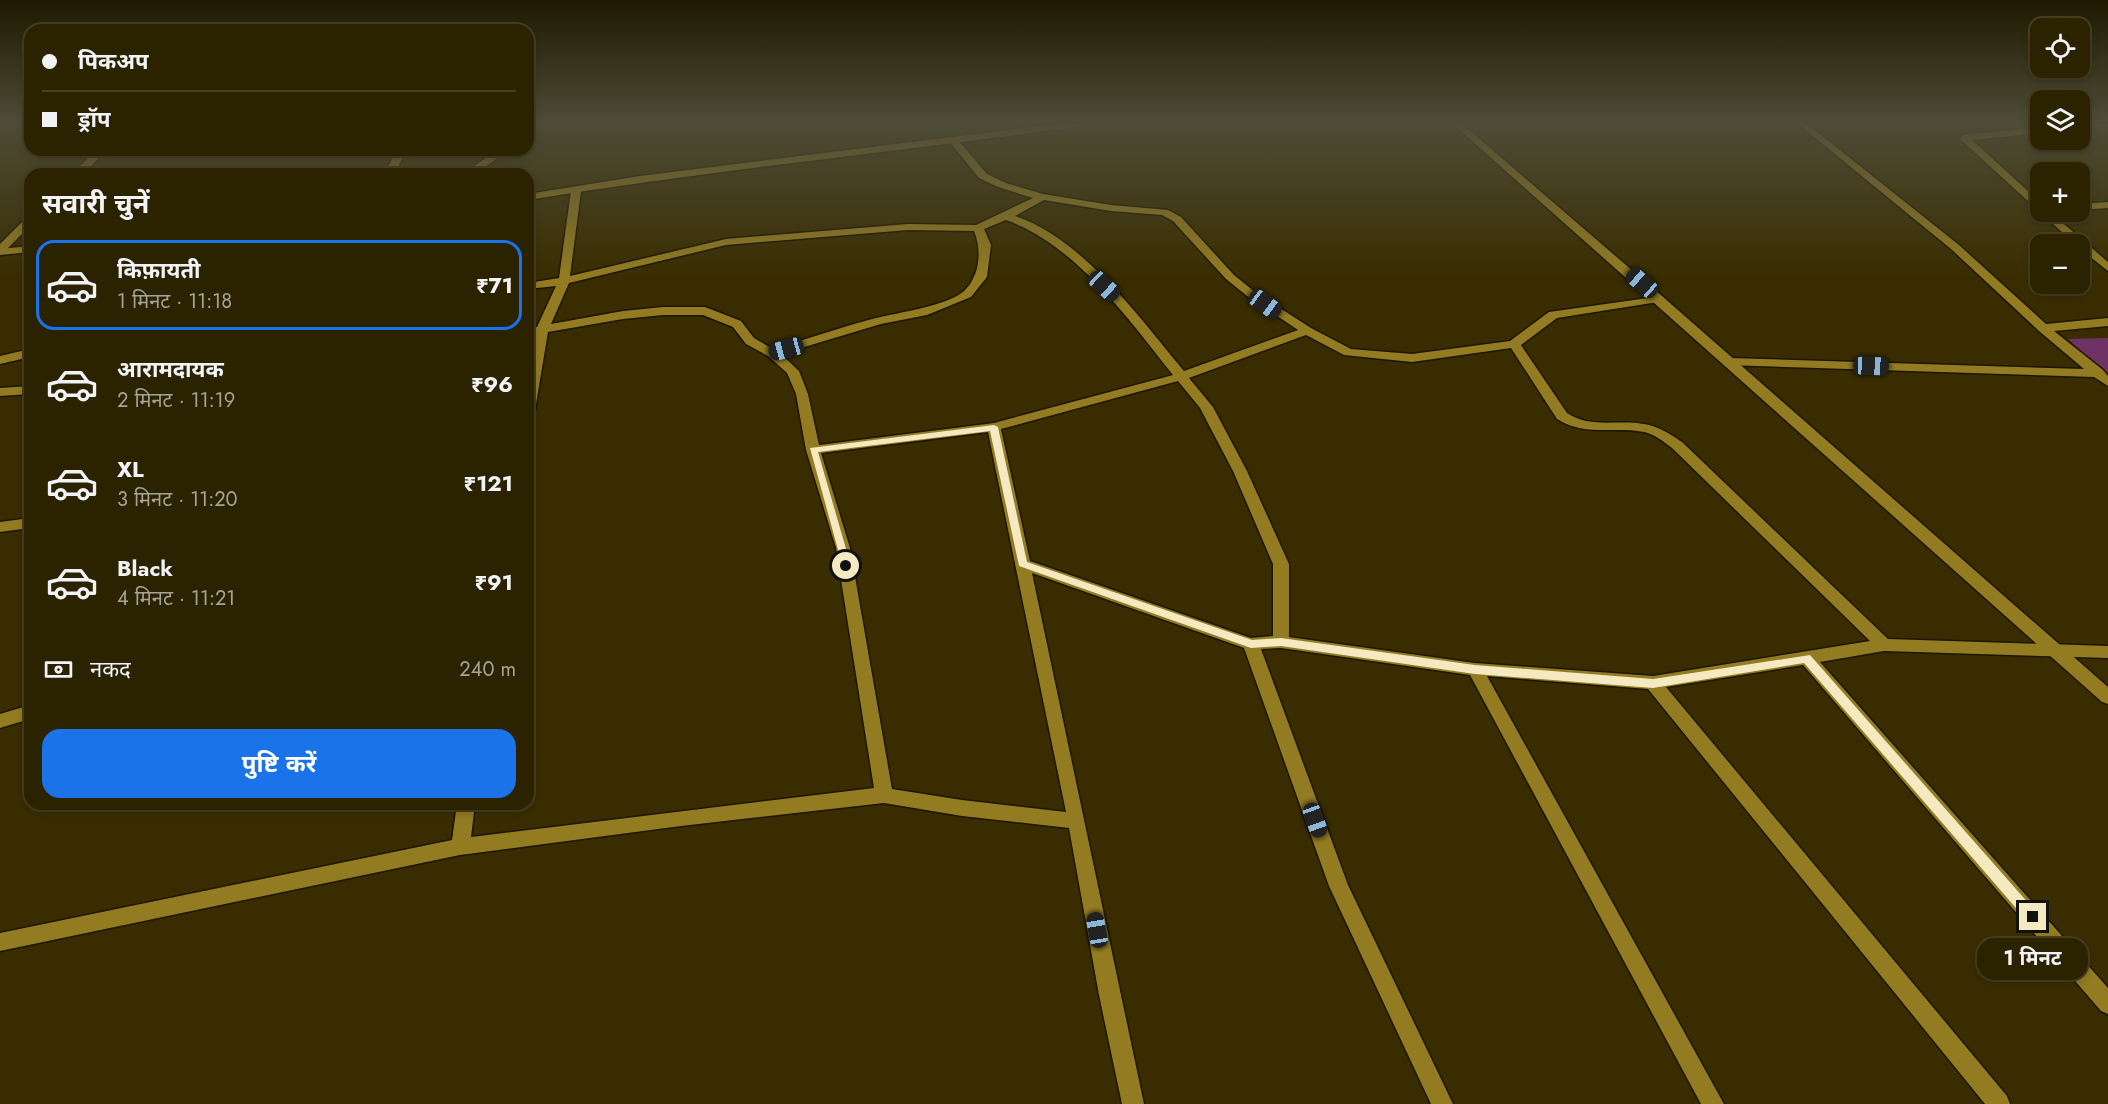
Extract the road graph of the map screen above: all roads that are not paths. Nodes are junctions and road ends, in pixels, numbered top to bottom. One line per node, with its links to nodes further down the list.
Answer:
1 (677, 175): 6 (street)
2 (982, 175): 8 (street)
3 (1515, 175): 21 (street)
4 (1865, 175): 23 (street)
5 (2004, 175): 9 (street)
6 (576, 191): 7 (street); 19 (street)
7 (534, 196)
8 (1042, 197): 12 (street); 25 (street)
9 (2030, 199)
10 (2108, 205): 11 (street)
11 (2090, 206)
12 (1006, 216): 15 (street); 31 (street)
13 (2055, 222): 18 (street)
14 (24, 226): 17 (street)
15 (978, 228): 19 (street); 27 (street)
16 (24, 249): 17 (street)
17 (0, 251)
18 (2108, 268)
19 (564, 281): 20 (street); 24 (street)
20 (534, 285)
21 (1658, 298): 26 (street); 30 (street)
22 (2108, 322): 23 (street)
23 (2043, 328): 32 (street)
24 (535, 331): 27 (street)
25 (1307, 331): 26 (street); 31 (street)
26 (1514, 344): 42 (street)
27 (772, 353): 36 (street)
28 (24, 354): 29 (street)
29 (0, 360)
30 (1731, 362): 32 (street); 43 (street)
31 (1183, 376): 35 (street); 40 (street)
32 (2104, 378)
33 (24, 390): 34 (street)
34 (0, 392)
35 (994, 427): 36 (street); 39 (street)
36 (813, 450): 51 (street)
37 (24, 524): 38 (street)
38 (0, 527)
39 (1022, 564): 41 (street); 53 (street)
40 (1281, 642): 41 (street); 46 (street)
41 (1251, 644): 58 (street)
42 (1884, 645): 43 (street); 45 (street)
43 (2057, 649): 44 (street); 48 (street)
44 (2108, 652)
45 (1807, 658): 47 (street); 56 (street)
46 (1475, 669): 47 (street); 59 (street)
47 (1653, 683): 60 (street)
48 (2108, 697)
49 (24, 714): 50 (street)
50 (0, 722)
51 (884, 795): 53 (street); 54 (street)
52 (465, 810): 54 (street)
53 (1077, 821): 57 (street)
54 (460, 847): 55 (street)
55 (2, 946)
56 (2108, 1004)
57 (1133, 1104)
58 (1442, 1104)
59 (1713, 1104)
60 (1999, 1104)

